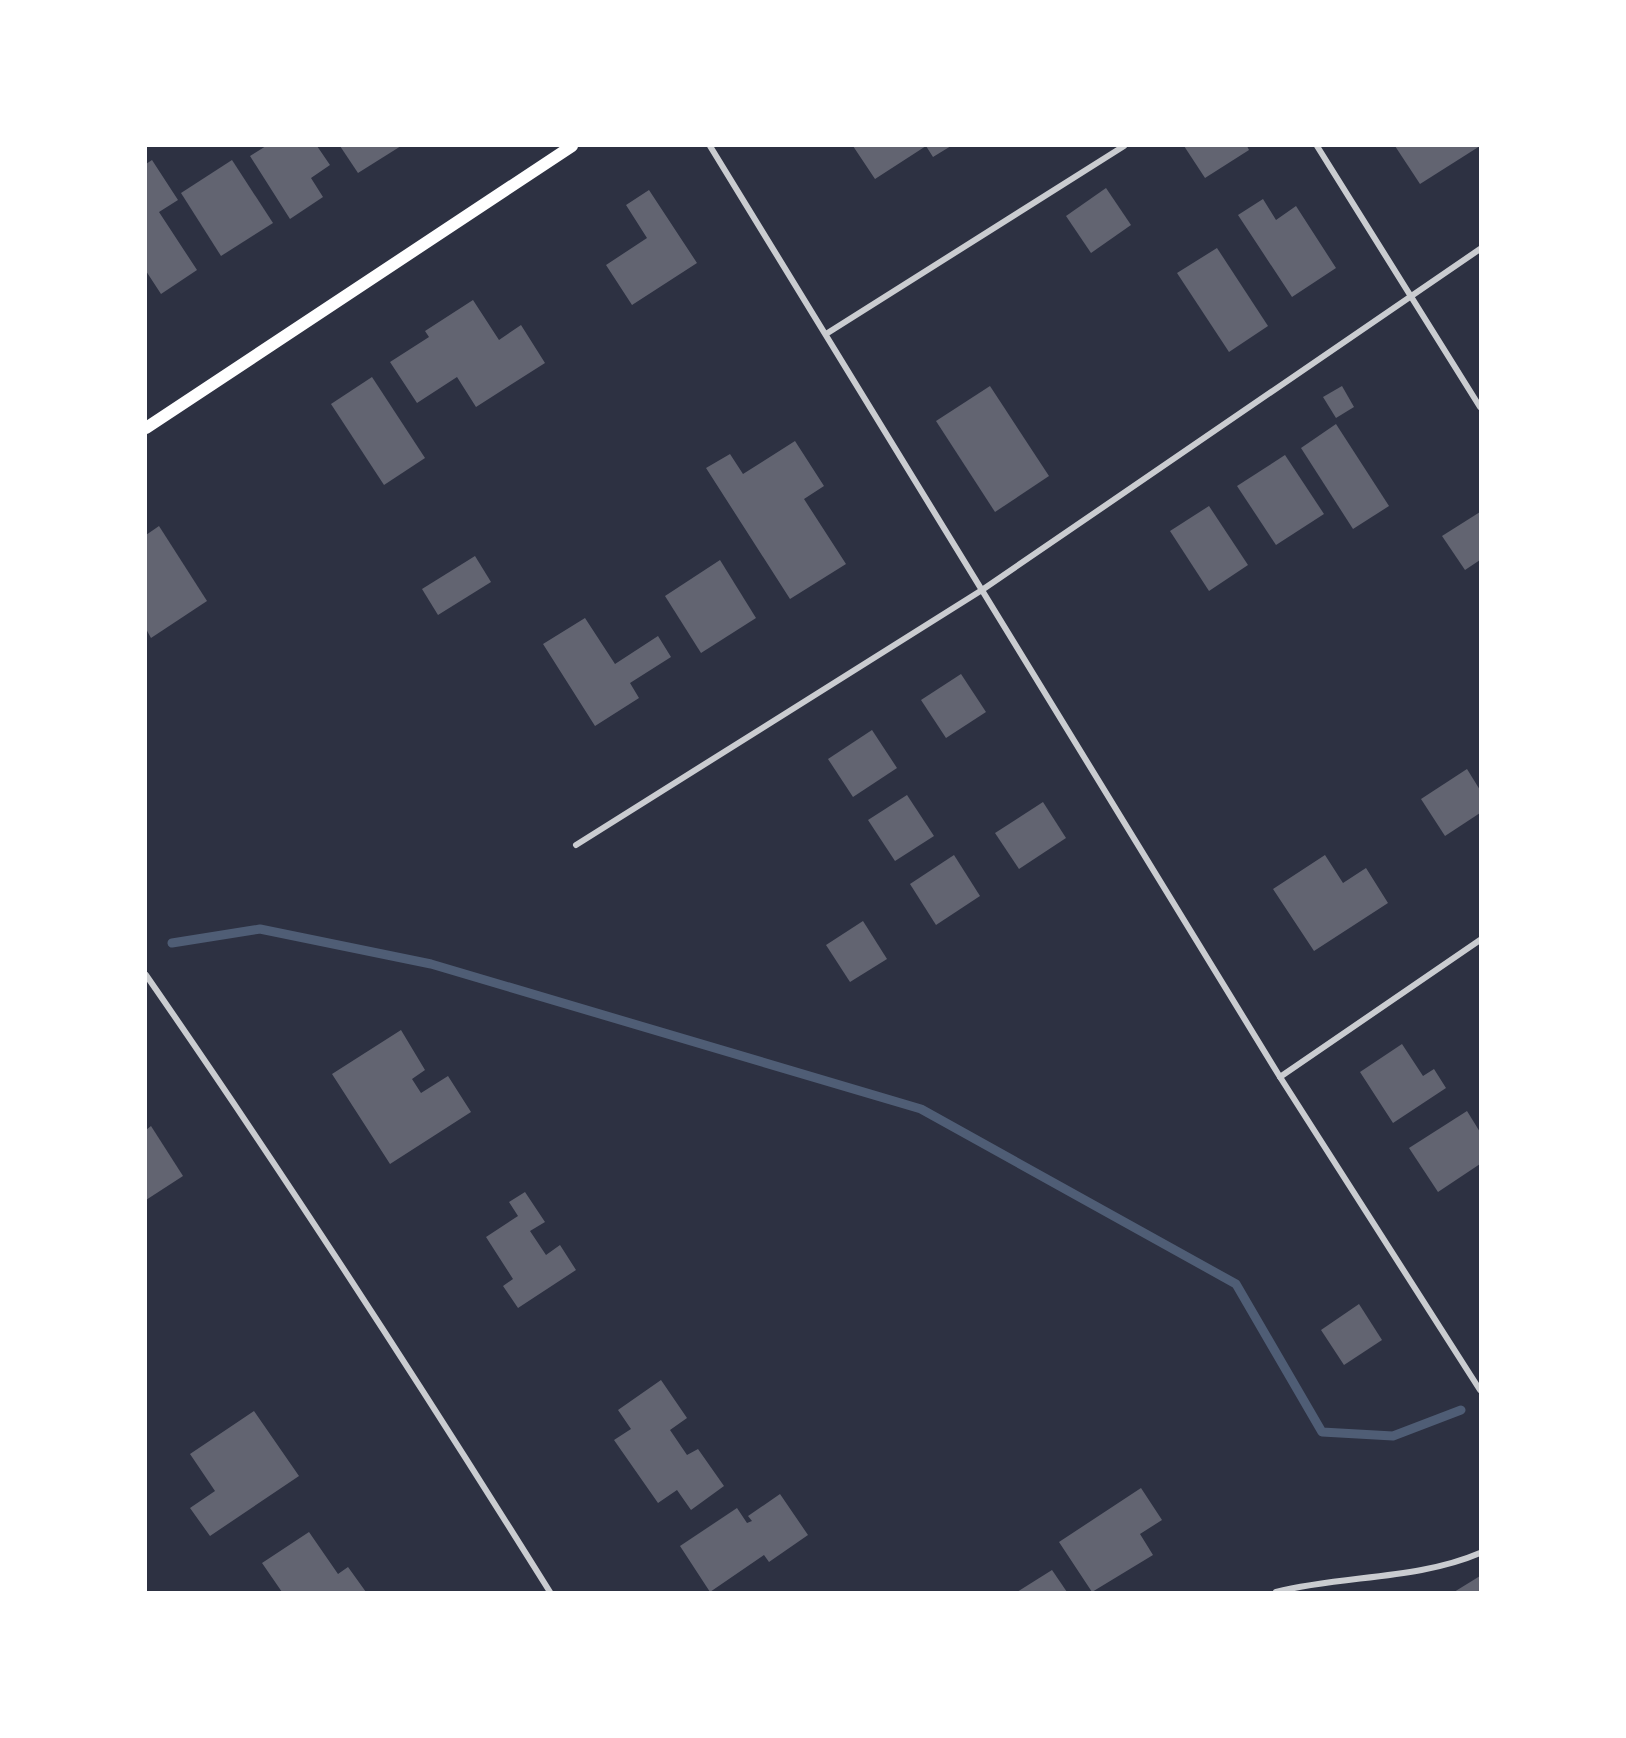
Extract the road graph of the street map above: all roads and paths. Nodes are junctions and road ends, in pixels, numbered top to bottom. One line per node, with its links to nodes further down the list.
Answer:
1 (572, 146): 9 (main road)
2 (710, 146): 7 (street)
3 (1124, 146): 7 (street)
4 (1317, 146): 6 (street)
5 (1480, 249): 6 (street)
6 (1411, 296): 8 (street); 10 (street)
7 (826, 334): 10 (street)
8 (1480, 407)
9 (146, 428)
10 (982, 590): 11 (street); 14 (street)
11 (576, 845)
12 (1480, 940): 14 (street)
13 (146, 975): 17 (street)
14 (1280, 1077): 15 (street)
15 (1480, 1390)
16 (1480, 1552): 18 (street)
17 (550, 1593)
18 (1276, 1593)

